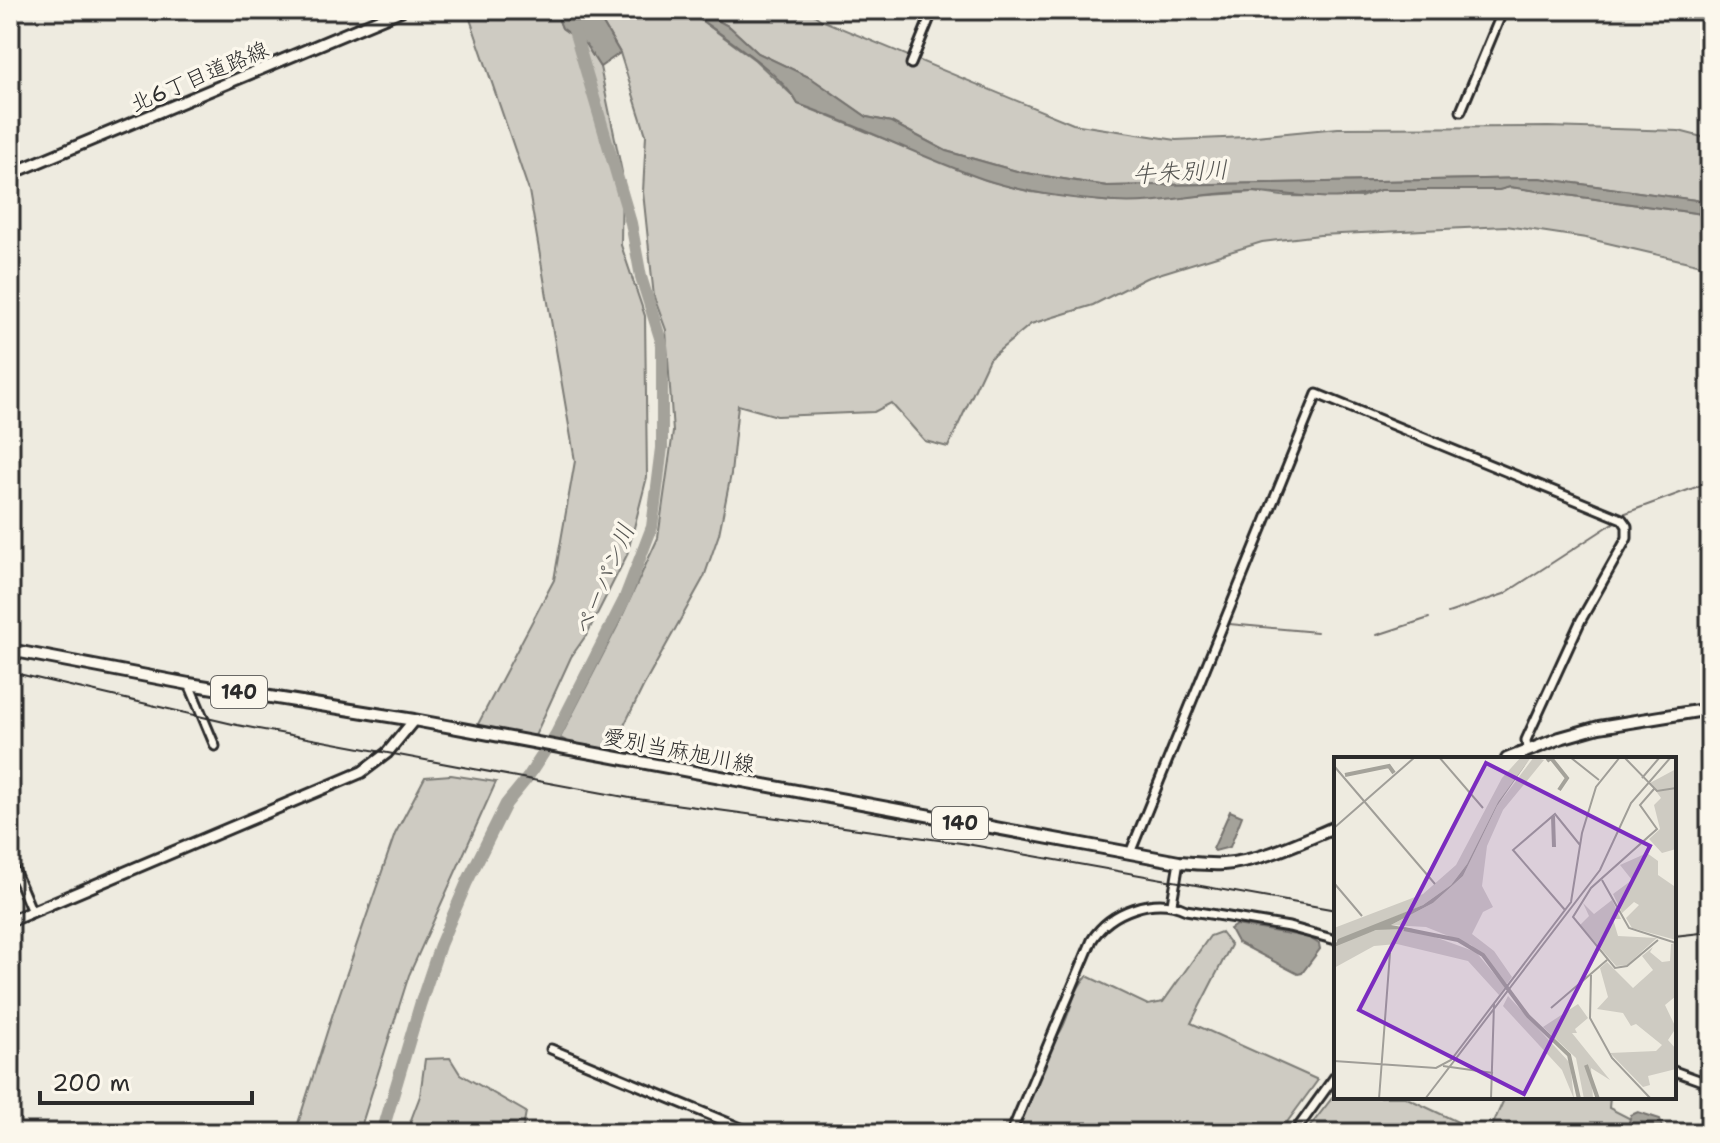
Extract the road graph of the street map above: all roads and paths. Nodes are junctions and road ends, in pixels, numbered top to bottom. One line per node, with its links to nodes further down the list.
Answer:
1 (402, 10): 6 (street, 北6丁目道路線)
2 (933, 10): 4 (street)
3 (1503, 10): 5 (street)
4 (911, 64)
5 (1461, 111)
6 (10, 174)
7 (10, 650): 8 (main road, 愛別当麻旭川線 / 140)
8 (189, 684): 10 (main road, 愛別当麻旭川線 / 140); 11 (street)
9 (1710, 709): 12 (main road)
10 (414, 720): 15 (main road, 愛別当麻旭川線 / 140); 19 (street)
11 (215, 746)
12 (1527, 751): 13 (main road); 15 (street)
13 (1512, 757)
14 (1334, 828): 17 (main road, 愛別当麻旭川線 / 140)
15 (1130, 853): 17 (main road, 愛別当麻旭川線 / 140)
16 (10, 860): 19 (street)
17 (1179, 862): 18 (street)
18 (1172, 903): 21 (street); 27 (street)
19 (32, 912): 20 (street)
20 (10, 921)
21 (1334, 939)
22 (551, 1049): 26 (street)
23 (1676, 1072): 25 (street)
24 (1334, 1078): 28 (street)
25 (1710, 1084)
26 (753, 1133)
27 (1011, 1133)
28 (1294, 1133)

